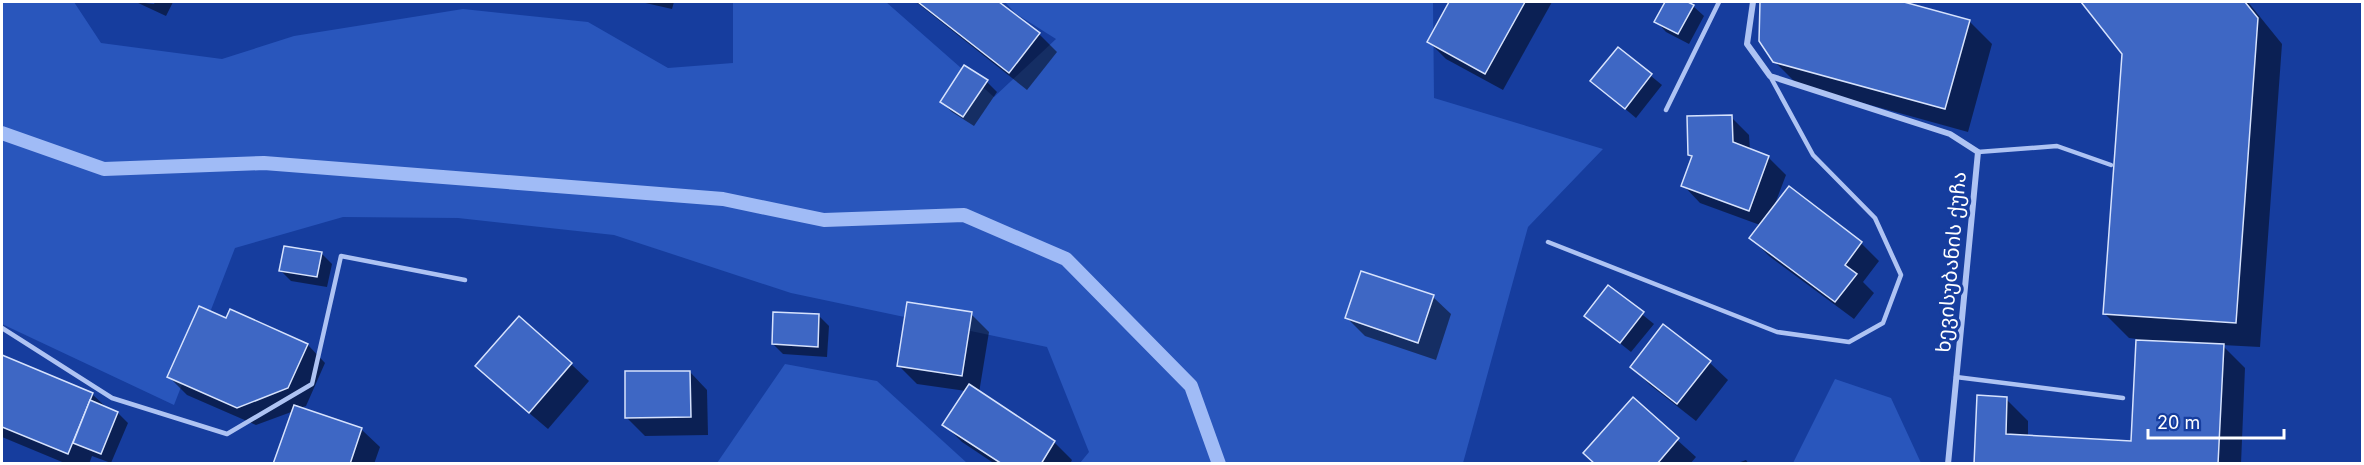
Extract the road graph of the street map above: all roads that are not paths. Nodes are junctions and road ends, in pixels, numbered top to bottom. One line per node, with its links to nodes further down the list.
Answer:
1 (1719, 2): 4 (lane)
2 (1753, 2): 3 (street)
3 (1770, 76): 5 (street, ხევისუბანის ქუჩა); 7 (lane)
4 (1666, 110)
5 (1978, 152): 6 (lane); 10 (street, ხევისუბანის ქუჩა)
6 (2111, 165)
7 (1548, 242)
8 (465, 280): 9 (lane)
9 (2, 328)
10 (1956, 377): 11 (lane); 12 (street, ხევისუბანის ქუჩა)
11 (2123, 398)
12 (1948, 464)

